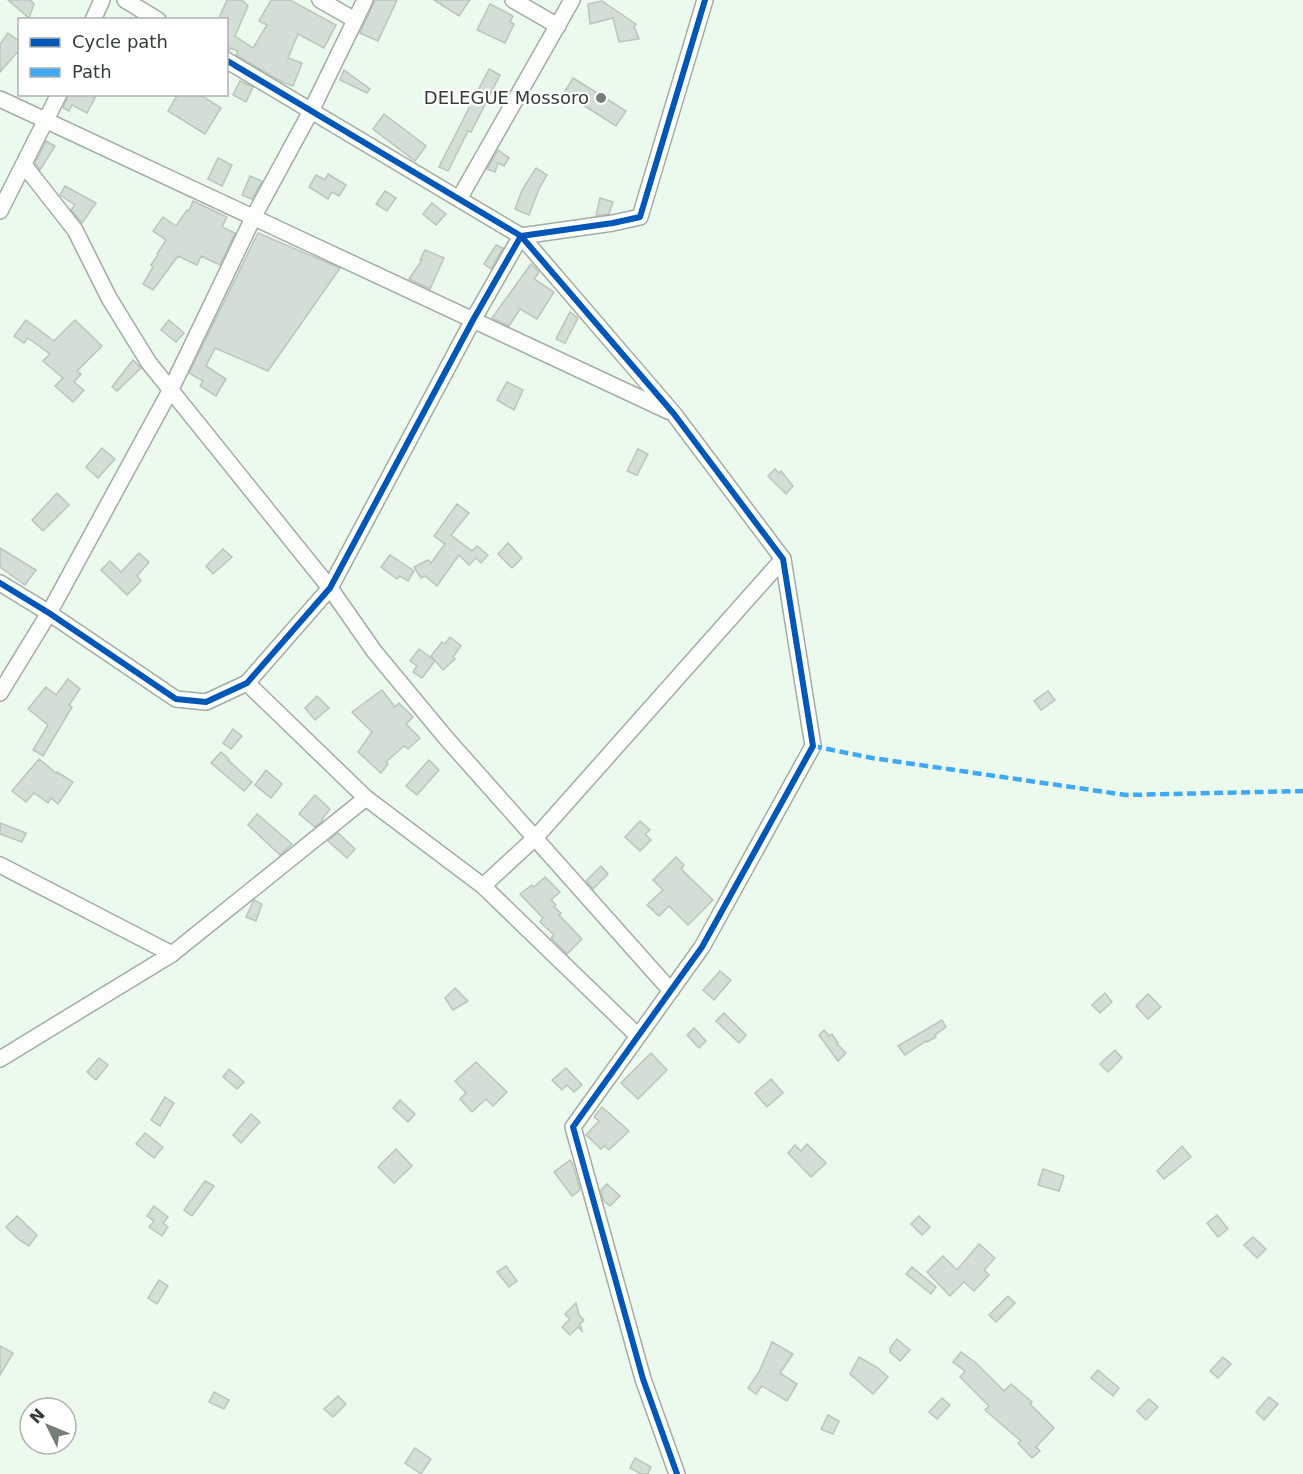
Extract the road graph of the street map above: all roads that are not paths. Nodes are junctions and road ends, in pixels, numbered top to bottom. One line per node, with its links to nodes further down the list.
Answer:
1 (102, 0): 8 (street)
2 (125, 0): 9 (street)
3 (320, 0): 10 (street)
4 (365, 0): 10 (street)
5 (513, 0): 11 (street)
6 (572, 0): 11 (street)
7 (705, 0): 21 (street)
8 (94, 18)
9 (155, 18)
10 (355, 20): 15 (street)
11 (558, 26): 18 (street)
12 (228, 61): 15 (street)
13 (57, 96): 16 (street)
14 (0, 99): 16 (street)
15 (311, 111): 18 (street); 20 (street)
16 (47, 120): 17 (street); 20 (street)
17 (24, 165): 19 (street); 23 (street)
18 (459, 199): 21 (street)
19 (0, 211)
20 (254, 216): 22 (street); 23 (street)
21 (521, 236): 22 (street); 24 (street)
22 (473, 320): 24 (street); 27 (street)
23 (171, 389): 27 (street); 28 (street)
24 (674, 414): 25 (street)
25 (783, 559): 32 (street); 36 (street)
26 (0, 583): 28 (street)
27 (330, 588): 29 (street); 32 (street)
28 (49, 613): 29 (street); 30 (street)
29 (247, 683): 31 (street)
30 (0, 693)
31 (366, 798): 34 (street); 35 (street)
32 (536, 837): 34 (street); 36 (street)
33 (0, 865): 35 (street)
34 (483, 886): 37 (street)
35 (172, 954): 38 (street)
36 (671, 991): 37 (street)
37 (638, 1036): 39 (street)
38 (0, 1059)
39 (677, 1474)

